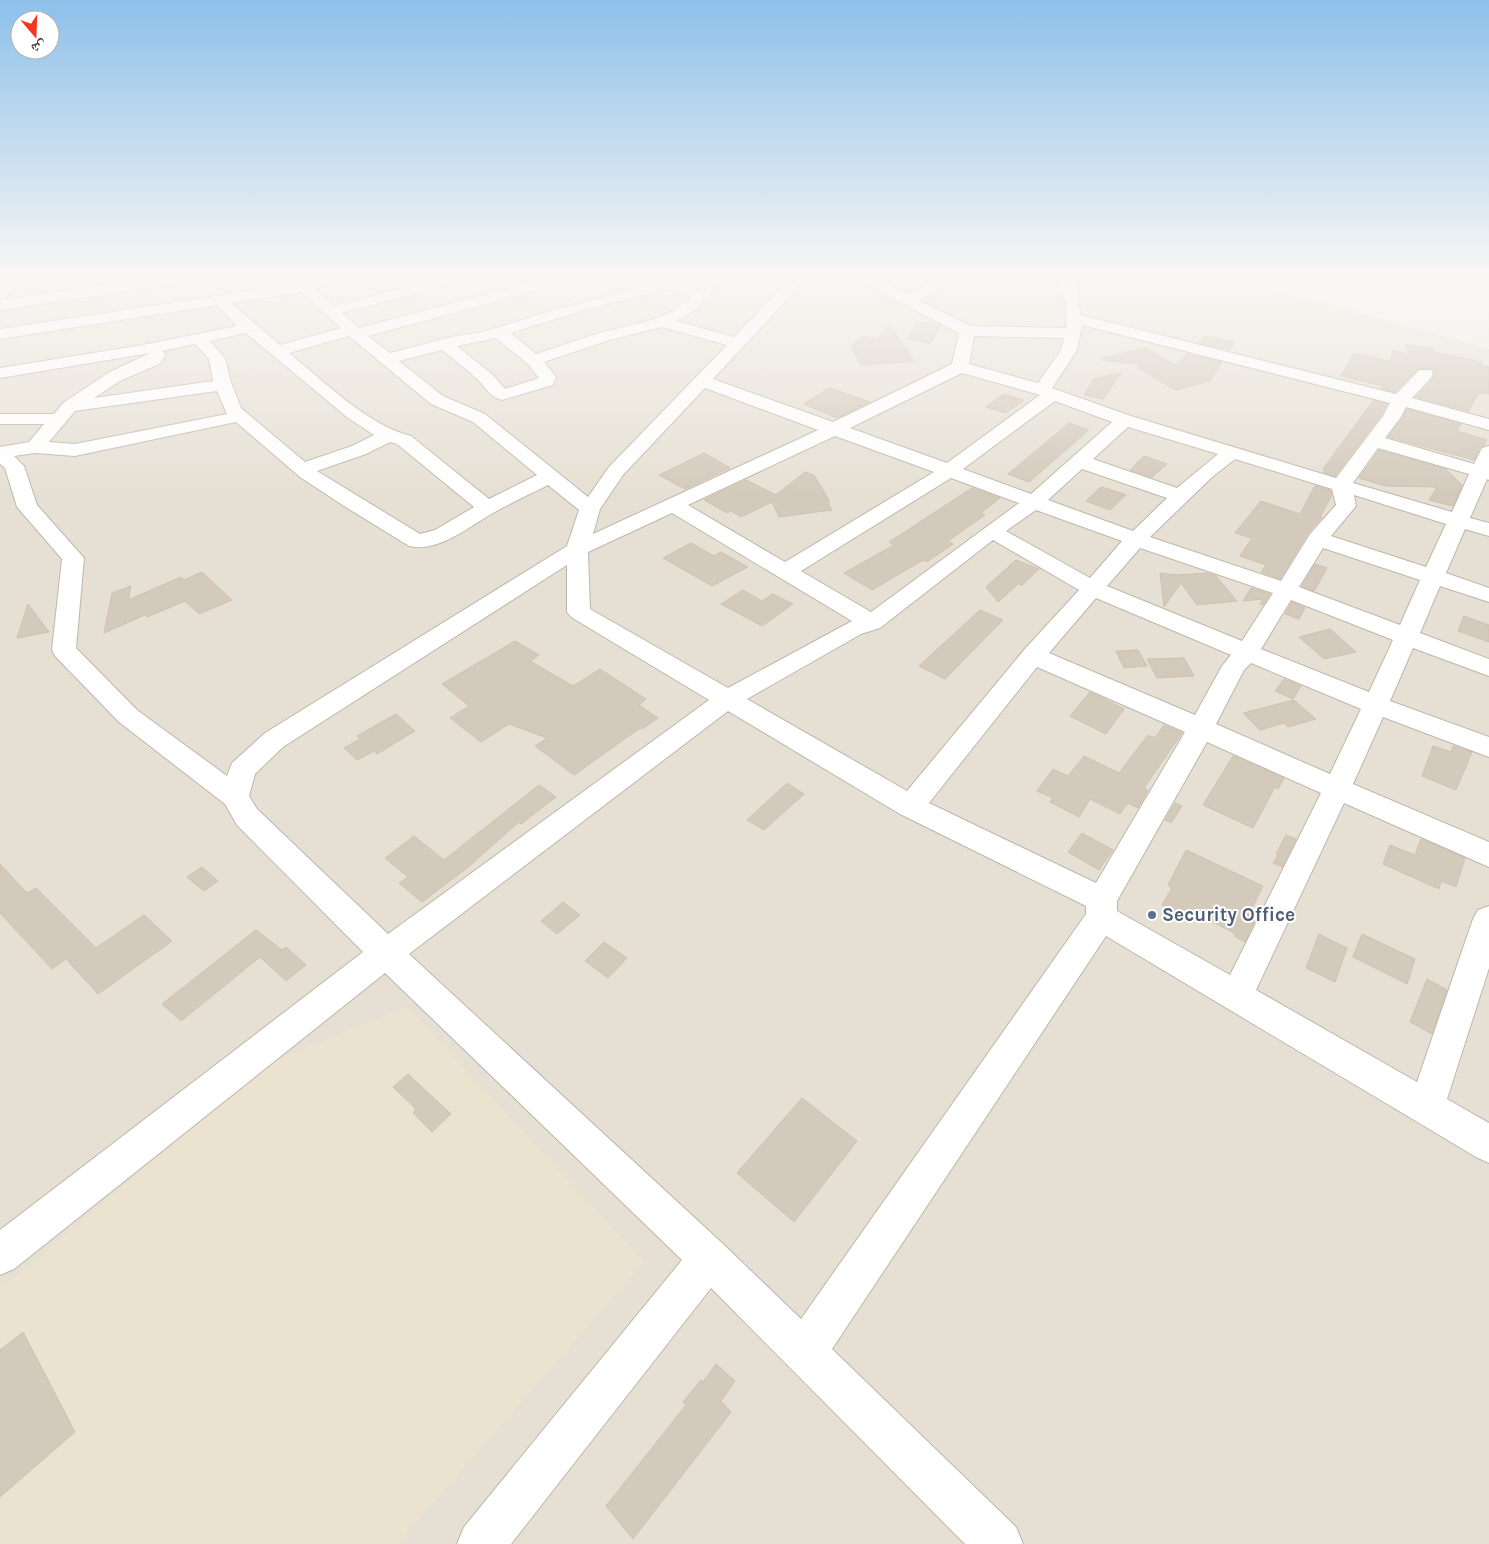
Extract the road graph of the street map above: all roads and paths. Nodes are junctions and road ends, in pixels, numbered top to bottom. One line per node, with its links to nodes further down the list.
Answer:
1 (146, 348): 19 (street)
2 (166, 348): 27 (street)
3 (208, 348): 22 (street)
4 (273, 348): 15 (street)
5 (289, 348): 15 (street)
6 (373, 348): 16 (street)
7 (430, 348): 16 (street)
8 (450, 348): 23 (street)
9 (519, 348): 17 (street)
10 (571, 348): 17 (street)
11 (732, 348): 21 (street)
12 (964, 348): 18 (street)
13 (1069, 348): 24 (street)
14 (1174, 348): 25 (street)
15 (277, 351): 33 (street)
16 (387, 360): 26 (street)
17 (534, 360): 23 (street)
18 (960, 367): 24 (street); 32 (street)
19 (0, 373)
20 (1425, 374): 25 (street)
21 (702, 380): 32 (street); 48 (street)
22 (223, 385): 27 (street); 28 (street)
23 (478, 391): 26 (street)
24 (1047, 392): 30 (street); 41 (street)
25 (1400, 400): 31 (street); 34 (street)
26 (442, 402): 42 (street)
27 (64, 413): 29 (street); 35 (street)
28 (240, 416): 35 (street); 40 (street)
29 (0, 419)
30 (1125, 420): 36 (street); 38 (street)
31 (1489, 425)
32 (832, 430): 41 (street); 46 (street)
33 (388, 436): 40 (street); 47 (street)
34 (1374, 441): 39 (street); 43 (street)
35 (35, 447): 37 (street)
36 (1233, 452): 43 (street); 44 (street)
37 (0, 454): 70 (street)
38 (1079, 461): 44 (street); 45 (street)
39 (1486, 466): 49 (street)
40 (303, 469): 47 (street)
41 (949, 470): 45 (street); 55 (street)
42 (550, 476): 47 (street); 48 (street)
43 (1341, 485): 49 (street); 53 (street)
44 (1180, 496): 52 (street)
45 (1035, 501): 51 (street); 52 (street)
46 (672, 504): 54 (street); 55 (street)
47 (488, 508)
48 (590, 509): 54 (street)
49 (1459, 521): 50 (street); 56 (street)
50 (1489, 530)
51 (992, 531): 57 (street); 60 (street)
52 (1136, 539): 57 (street); 58 (street)
53 (1318, 539): 56 (street); 58 (street)
54 (577, 549): 65 (street); 70 (street)
55 (784, 572): 60 (street)
56 (1434, 576): 59 (street); 61 (street)
57 (1093, 589): 62 (street); 63 (street)
58 (1288, 590): 61 (street); 62 (street)
59 (1489, 595)
60 (872, 623): 65 (street)
61 (1408, 637): 64 (street); 66 (street)
62 (1248, 651): 66 (street); 67 (street)
63 (1034, 656): 67 (street); 71 (street)
64 (1489, 668)
65 (727, 699): 71 (street); 75 (street)
66 (1376, 705): 68 (street); 69 (street)
67 (1201, 727): 69 (street); 73 (street)
68 (1489, 747)
69 (1337, 789): 72 (street); 76 (street)
70 (235, 797): 75 (street)
71 (910, 806): 73 (street)
72 (1489, 855)
73 (1102, 908): 76 (street); 81 (street)
74 (1489, 919): 77 (street)
75 (386, 953): 79 (street); 80 (street)
76 (1236, 996): 77 (street)
77 (1426, 1107): 78 (street)
78 (1489, 1144)
79 (0, 1255)
80 (709, 1258): 81 (street); 82 (street)
81 (804, 1352): 83 (street)
82 (481, 1544)
83 (999, 1544)

